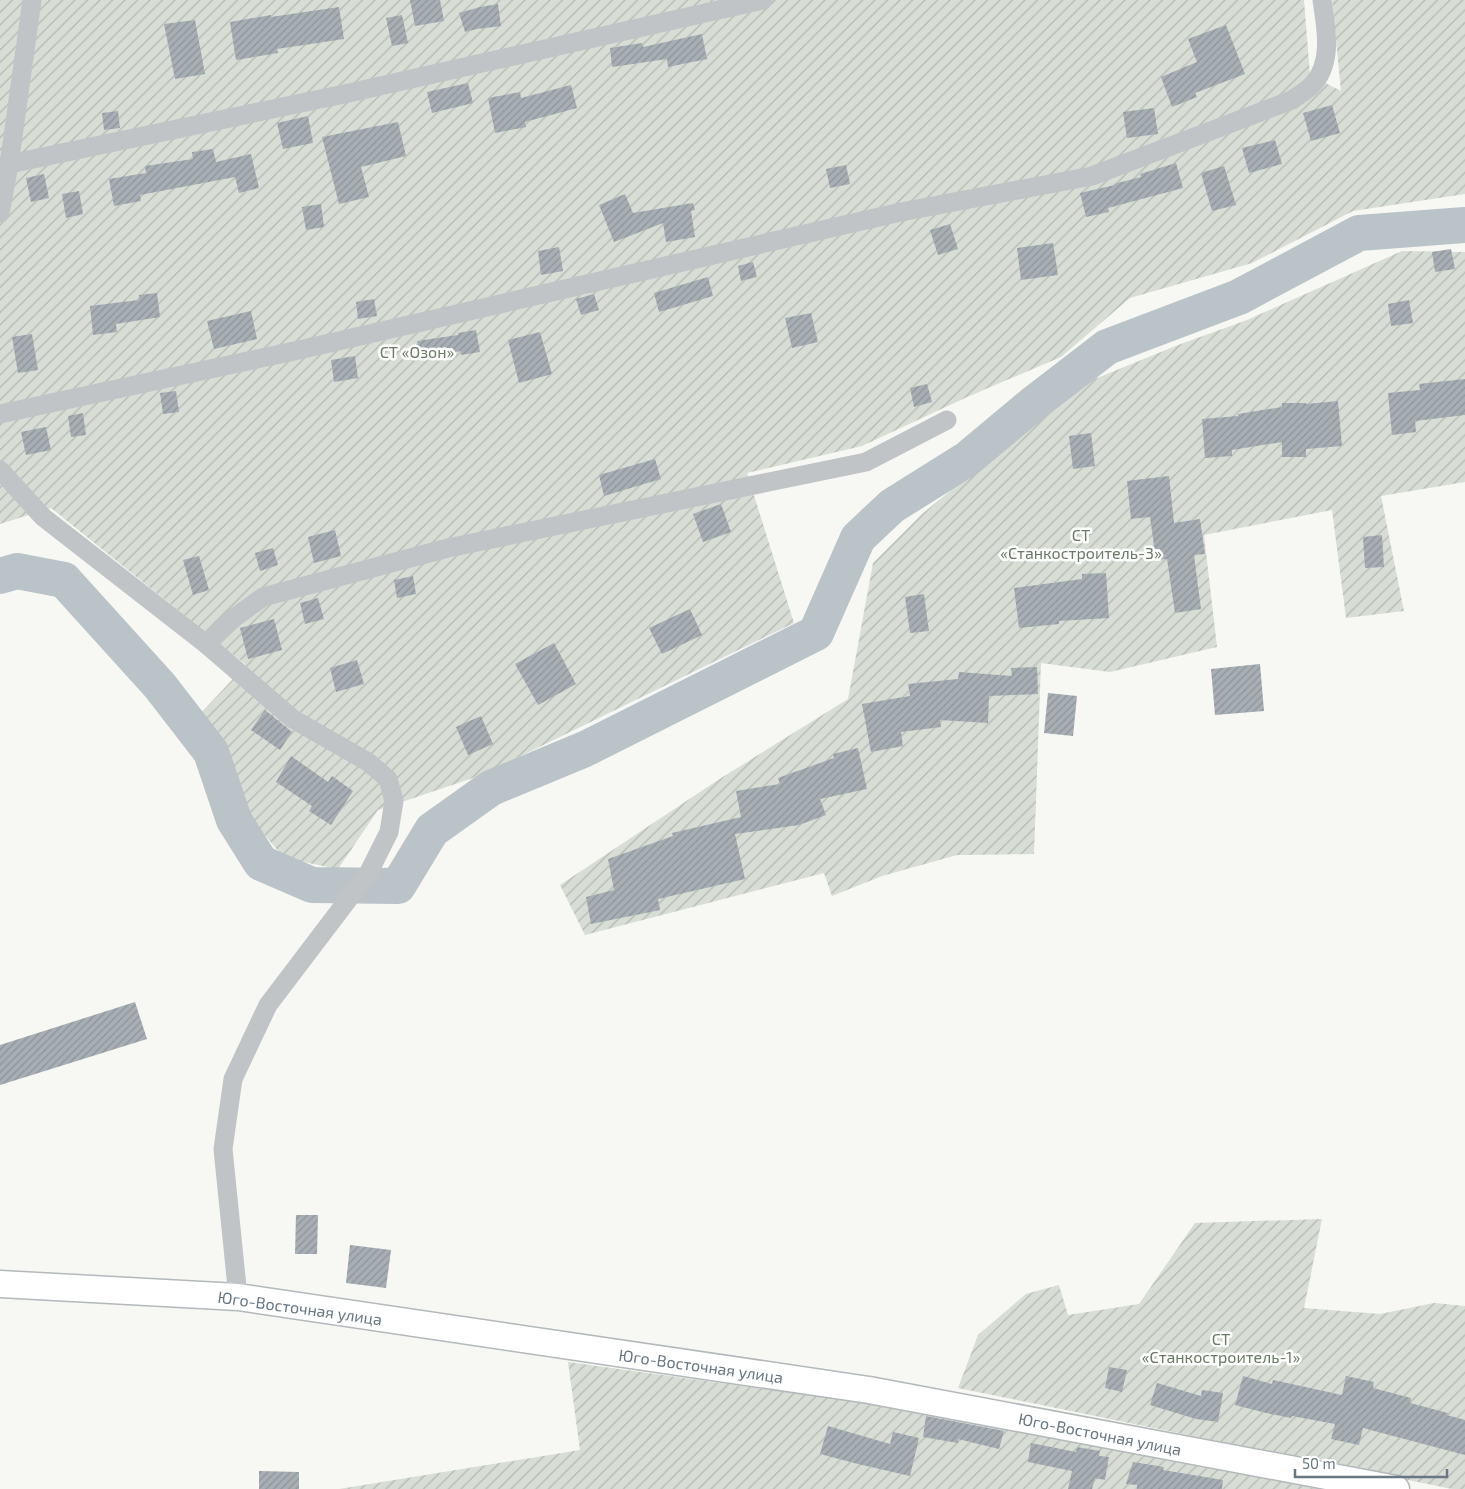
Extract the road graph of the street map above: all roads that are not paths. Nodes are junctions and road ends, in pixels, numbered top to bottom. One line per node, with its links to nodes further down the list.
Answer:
1 (32, 0): 4 (street)
2 (763, 0): 4 (street)
3 (1322, 0): 6 (street)
4 (5, 166): 5 (street)
5 (0, 213)
6 (0, 414)
7 (948, 420): 9 (street)
8 (0, 470): 9 (street)
9 (206, 644): 11 (street)
10 (0, 1284): 11 (street, Юго-Восточная улица)
11 (238, 1297): 12 (street, Юго-Восточная улица)
12 (1396, 1489)

